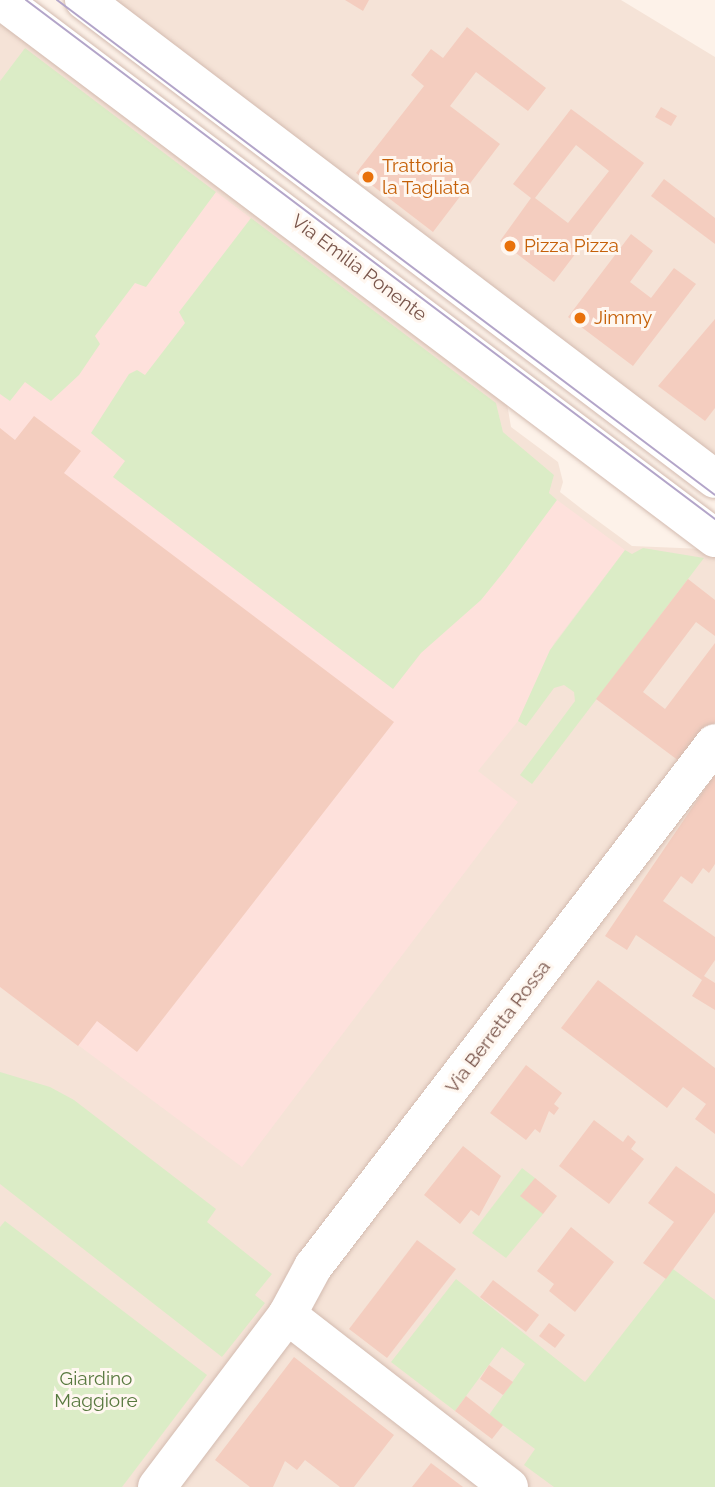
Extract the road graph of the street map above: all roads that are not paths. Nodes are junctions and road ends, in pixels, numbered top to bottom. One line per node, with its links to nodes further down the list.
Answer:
1 (1, 0): 4 (main road, Via Emilia Ponente)
2 (84, 0): 3 (main road)
3 (715, 479)
4 (715, 538)
5 (715, 743): 6 (main road, Via Berretta Rossa)
6 (287, 1315): 7 (main road, Via Berretta Rossa); 8 (main road)
7 (157, 1487)
8 (509, 1487)

